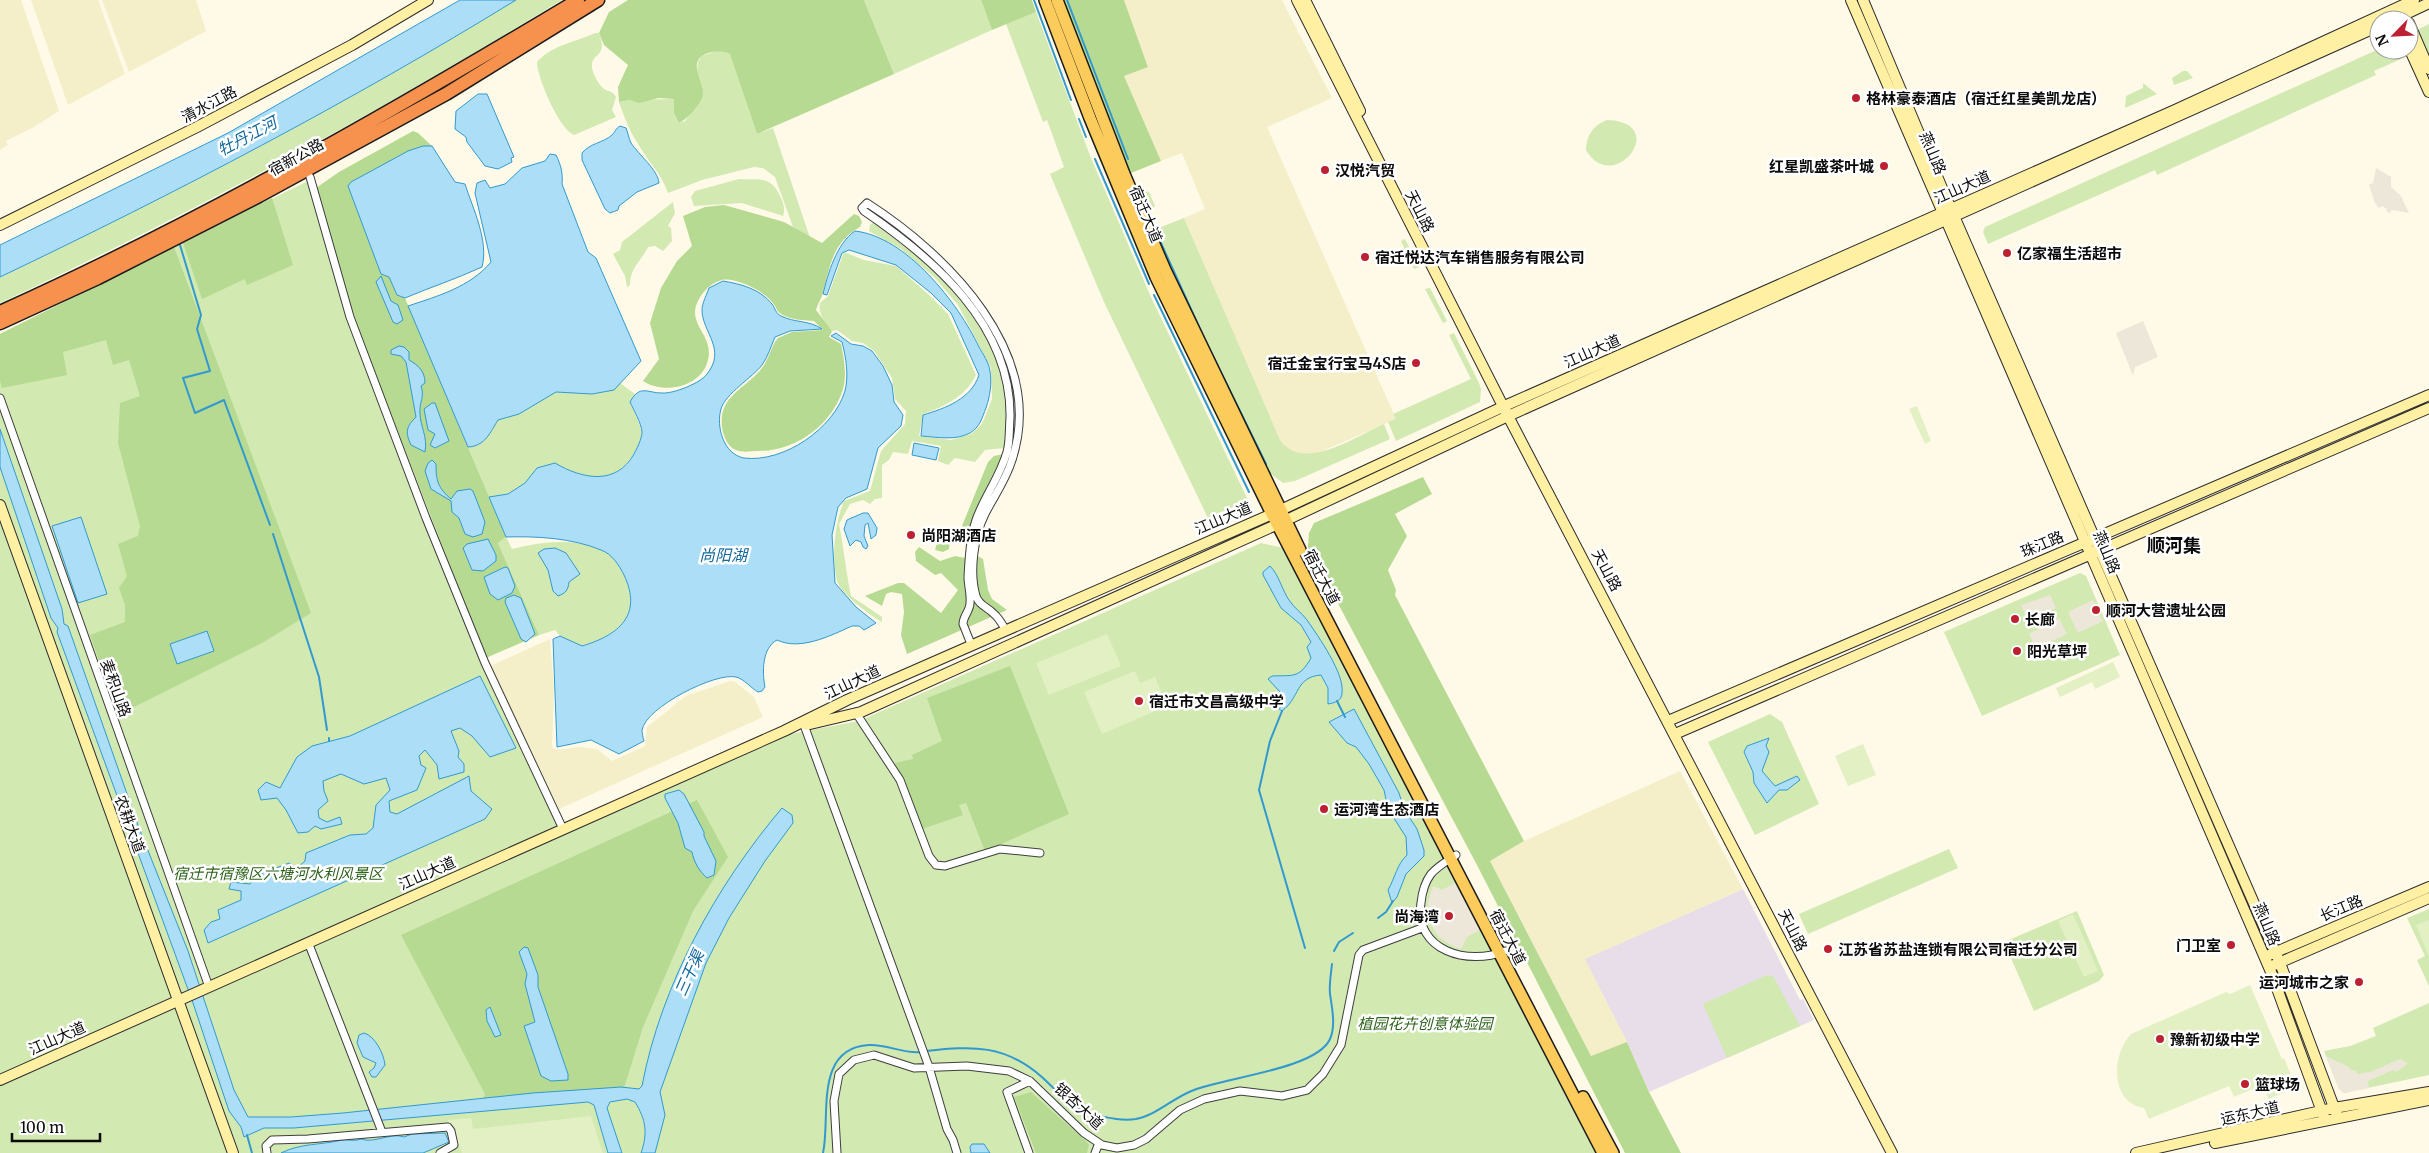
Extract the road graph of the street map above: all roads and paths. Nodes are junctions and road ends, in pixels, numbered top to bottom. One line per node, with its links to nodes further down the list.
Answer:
1 (428, 0): 24 (street, 清水江路)
2 (578, 0): 25 (highway, 宿新公路)
3 (598, 0): 26 (highway, 宿新公路)
4 (1045, 0): 32 (main road, 宿迁大道)
5 (1057, 0): 32 (main road, 宿迁大道)
6 (1297, 0): 30 (street, 天山路)
7 (1305, 0): 30 (street, 天山路)
8 (1851, 0): 23 (street, 燕山路)
9 (1863, 0): 23 (street, 燕山路)
10 (2386, 0): 13 (street)
11 (2414, 0): 14 (street, 江山大道)
12 (2429, 3): 15 (street, 江山大道)
13 (2395, 10)
14 (2404, 10)
15 (2412, 10)
16 (2369, 28): 23 (street, 江山大道)
17 (2369, 30): 23 (street, 江山大道)
18 (2419, 51): 20 (street)
19 (2414, 60): 21 (street)
20 (2429, 69)
21 (2429, 92)
22 (310, 177): 43 (street)
23 (1949, 215): 30 (street, 江山大道); 33 (street, 燕山路)
24 (0, 225)
25 (0, 312)
26 (0, 323)
27 (2429, 395): 33 (street, 珠江路)
28 (0, 398): 55 (street, 麦积山路)
29 (2429, 408): 34 (street, 珠江路)
30 (1508, 410): 32 (street, 江山大道); 39 (street, 天山路)
31 (0, 505): 56 (street, 农耕大道)
32 (1279, 517): 36 (street, 江山大道); 38 (street, 江山大道); 45 (main road, 宿迁大道)
33 (2090, 539): 34 (street, 燕山路); 35 (street, 燕山路); 39 (street, 珠江路)
34 (2101, 550): 35 (street, 珠江路); 51 (street, 燕山路)
35 (2091, 554): 42 (street, 珠江路); 52 (street, 燕山路)
36 (1005, 629): 37 (street, 江山大道); 37 (street)
37 (972, 644): 41 (street, 江山大道)
38 (856, 713): 40 (street, 江山大道); 44 (street)
39 (1671, 720): 42 (street, 天山路)
40 (804, 725): 41 (street, 江山大道); 57 (street)
41 (784, 731): 43 (street, 江山大道)
42 (1678, 733): 75 (street, 天山路); 76 (street, 天山路)
43 (563, 829): 49 (street, 江山大道)
44 (1040, 853)
45 (1453, 857): 48 (street); 50 (main road, 宿迁大道)
46 (2429, 887): 51 (street, 长江路)
47 (2429, 898): 53 (street, 长江路)
48 (1422, 928): 50 (street); 65 (street, 银杏大道)
49 (308, 942): 55 (street, 江山大道); 64 (street)
50 (1503, 952): 73 (main road, 宿迁大道); 74 (main road, 宿迁大道)
51 (2275, 952): 52 (street, 长江路); 53 (street, 燕山路)
52 (2264, 957): 54 (street, 燕山路)
53 (2280, 963): 54 (street, 长江路); 62 (street, 燕山路)
54 (2269, 968): 63 (street, 燕山路)
55 (208, 987): 56 (street, 江山大道)
56 (178, 1001): 58 (street, 江山大道); 66 (street, 农耕大道)
57 (928, 1066): 59 (street, 银杏大道); 69 (street, 银杏大道); 70 (street)
58 (0, 1080)
59 (1030, 1081): 65 (street, 银杏大道); 71 (street)
60 (2429, 1092): 62 (street, 运东大道)
61 (2429, 1100): 62 (street, 运东大道)
62 (2336, 1113): 63 (street, 运东大道)
63 (2324, 1116): 77 (street, 运东大道); 78 (street, 运东大道)
64 (381, 1129): 67 (street); 68 (street)
65 (1099, 1143): 72 (street)
66 (233, 1153)
67 (267, 1153)
68 (440, 1153)
69 (837, 1153)
70 (957, 1153)
71 (1029, 1153)
72 (1095, 1153)
73 (1603, 1153)
74 (1613, 1153)
75 (1892, 1153)
76 (1899, 1153)
77 (2136, 1153)
78 (2167, 1153)

